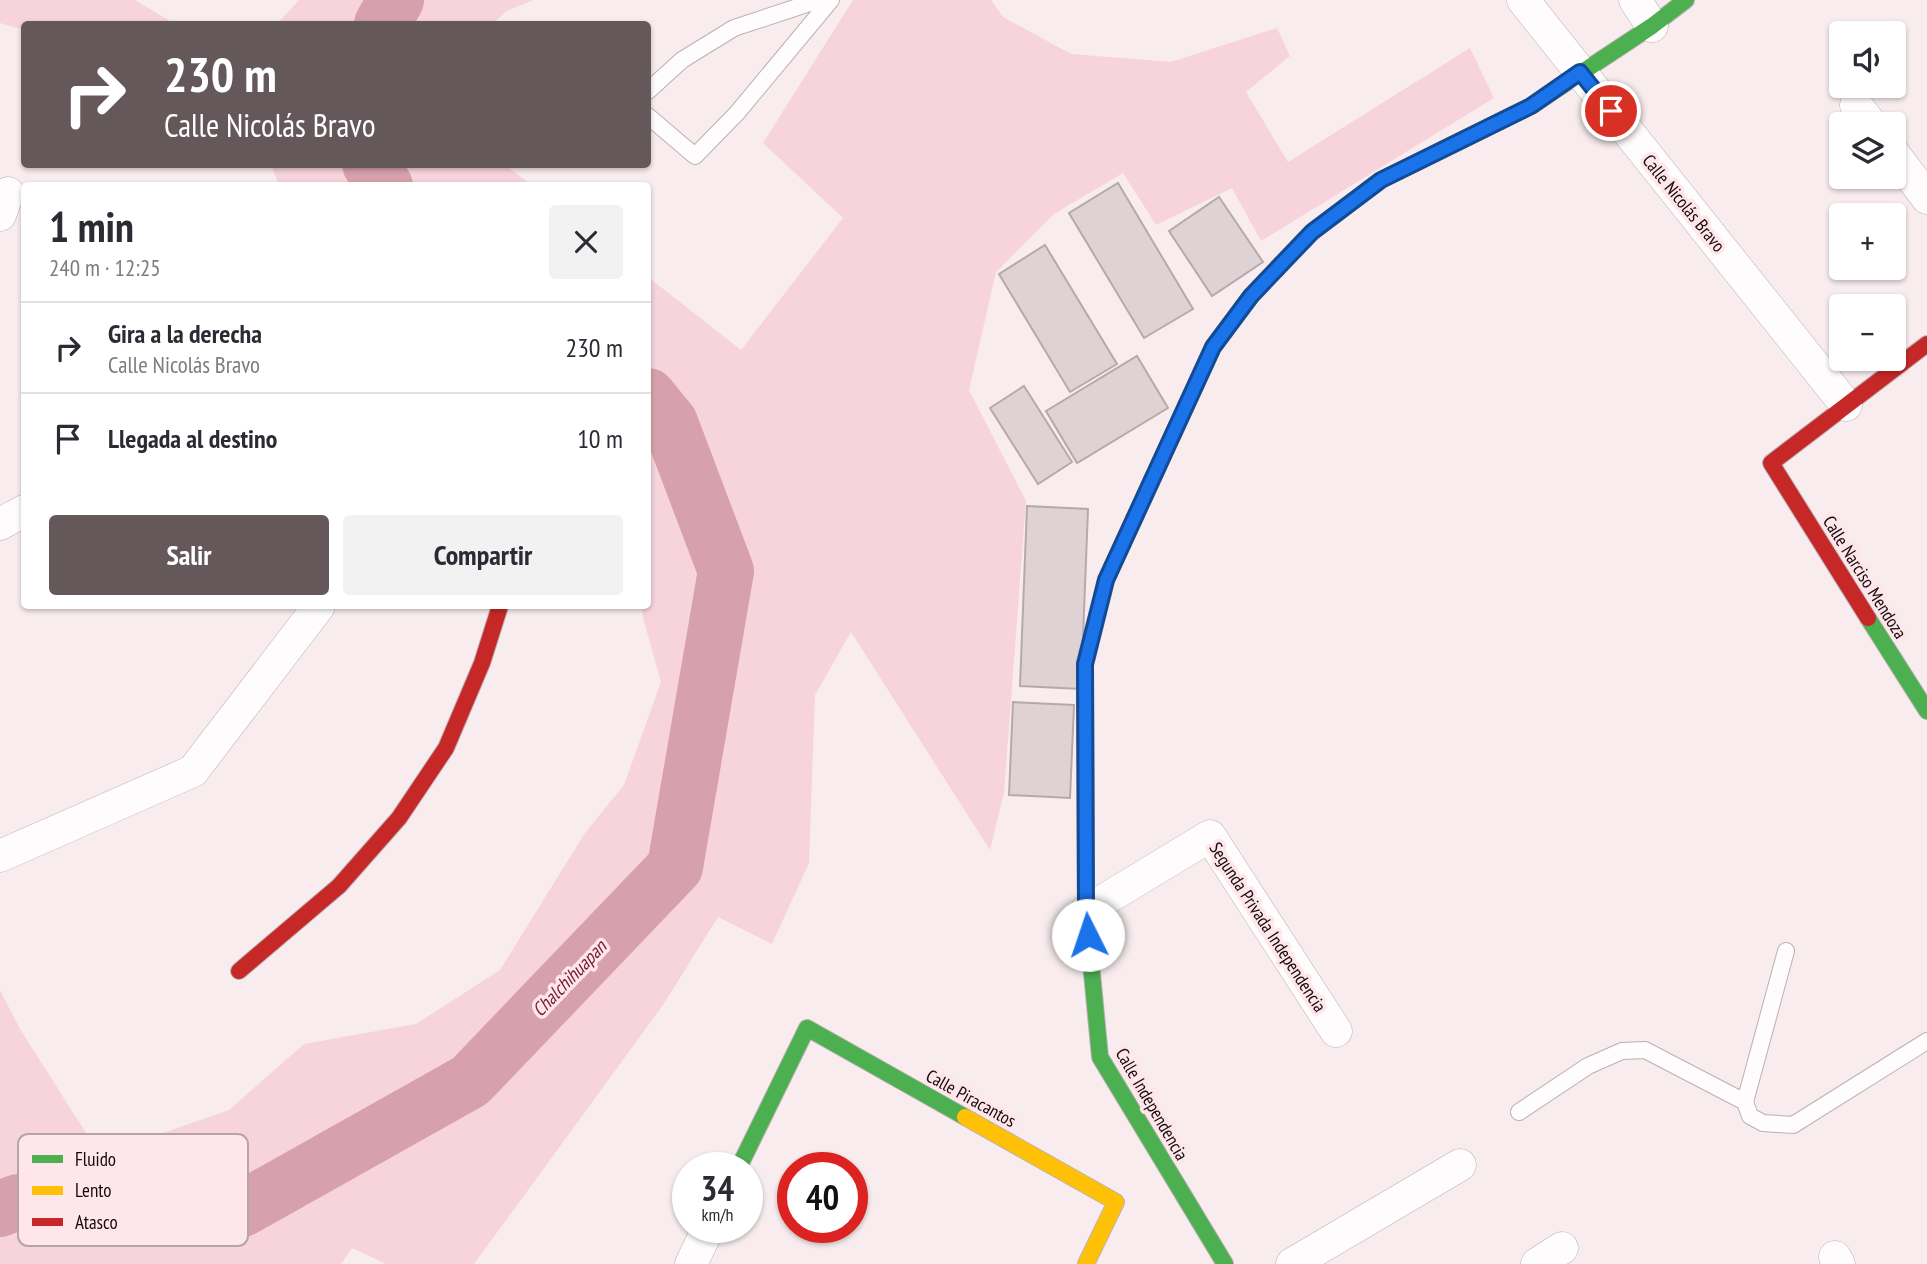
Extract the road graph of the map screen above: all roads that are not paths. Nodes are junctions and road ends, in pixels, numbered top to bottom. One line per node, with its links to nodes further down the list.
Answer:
1 (820, 0): 8 (lane)
2 (831, 0): 9 (lane)
3 (1523, 0): 7 (street, Calle Nicolás Bravo)
4 (1635, 0): 6 (street)
5 (1686, 0): 6 (street, Calle Independencia)
6 (1652, 26): 7 (street, Calle Independencia)
7 (1580, 72): 13 (street, Calle Nicolás Bravo); 20 (street, Calle Independencia)
8 (651, 88)
9 (651, 119)
10 (1906, 170): 11 (street)
11 (1927, 198)
12 (1927, 344): 13 (street)
13 (1846, 405): 18 (street, Calle Narciso Mendoza)
14 (21, 513): 15 (street)
15 (0, 524)
16 (317, 609): 19 (street)
17 (499, 609): 22 (street)
18 (1927, 711)
19 (0, 856)
20 (1086, 911): 23 (street, Segunda Privada Independencia); 32 (street, Calle Independencia)
21 (1786, 951): 25 (lane)
22 (239, 971)
23 (1336, 1031)
24 (1927, 1041): 25 (lane)
25 (1745, 1102): 26 (lane)
26 (1519, 1112)
27 (745, 1152): 31 (street, Calle Piracantos)
28 (1460, 1165): 33 (street)
29 (701, 1243): 30 (street)
30 (691, 1264)
31 (1086, 1264)
32 (1225, 1264)
33 (1292, 1264)

